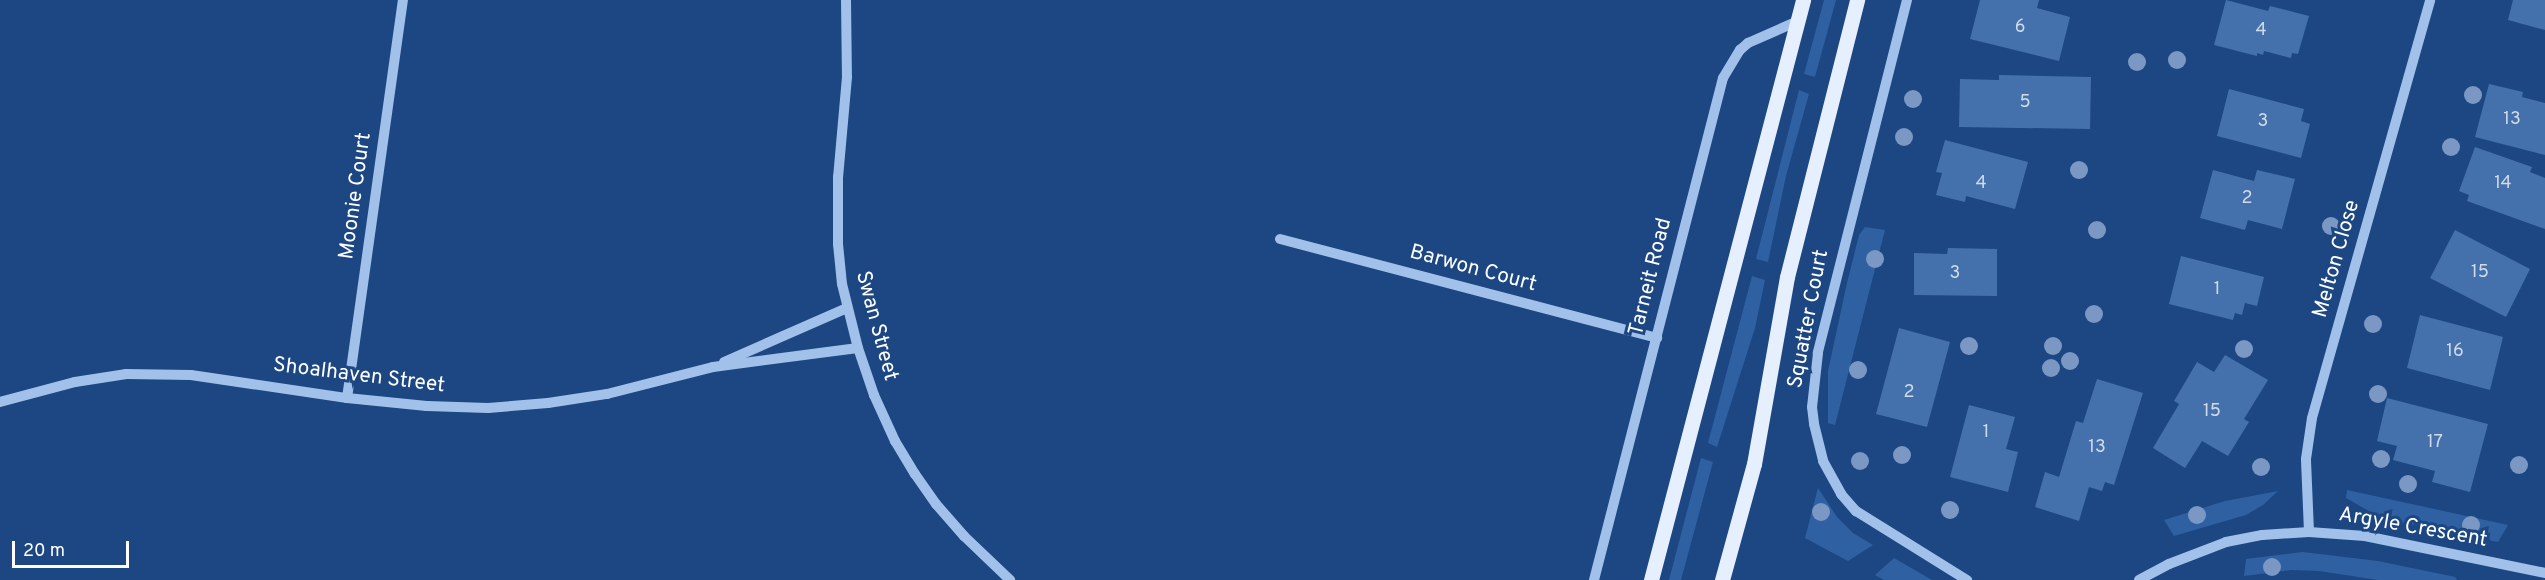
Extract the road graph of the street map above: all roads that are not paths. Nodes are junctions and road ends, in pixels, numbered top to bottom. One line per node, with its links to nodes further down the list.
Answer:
1 (403, 0): 13 (street, Moonie Court)
2 (846, 0): 9 (street, Swan Street)
3 (1803, 0): 7 (main road)
4 (1857, 0): 20 (main road)
5 (1907, 0): 21 (street, Squatter Court)
6 (2430, 0): 15 (street, Melton Close)
7 (1797, 21): 10 (street, Tarneit Road); 19 (main road)
8 (1280, 238): 10 (street, Barwon Court)
9 (847, 308): 11 (street, Swan Street); 12 (street, Shoalhaven Street)
10 (1657, 338): 18 (street, Tarneit Road)
11 (858, 348): 12 (street, Shoalhaven Street); 17 (street, Swan Street)
12 (713, 367): 13 (street, Shoalhaven Street)
13 (347, 398): 14 (street, Shoalhaven Street)
14 (0, 402)
15 (2309, 532): 16 (street, Argyle Crescent); 22 (street, Argyle Crescent)
16 (2545, 573)
17 (1010, 580)
18 (1594, 580)
19 (1651, 580)
20 (1722, 580)
21 (1967, 580)
22 (2139, 580)

